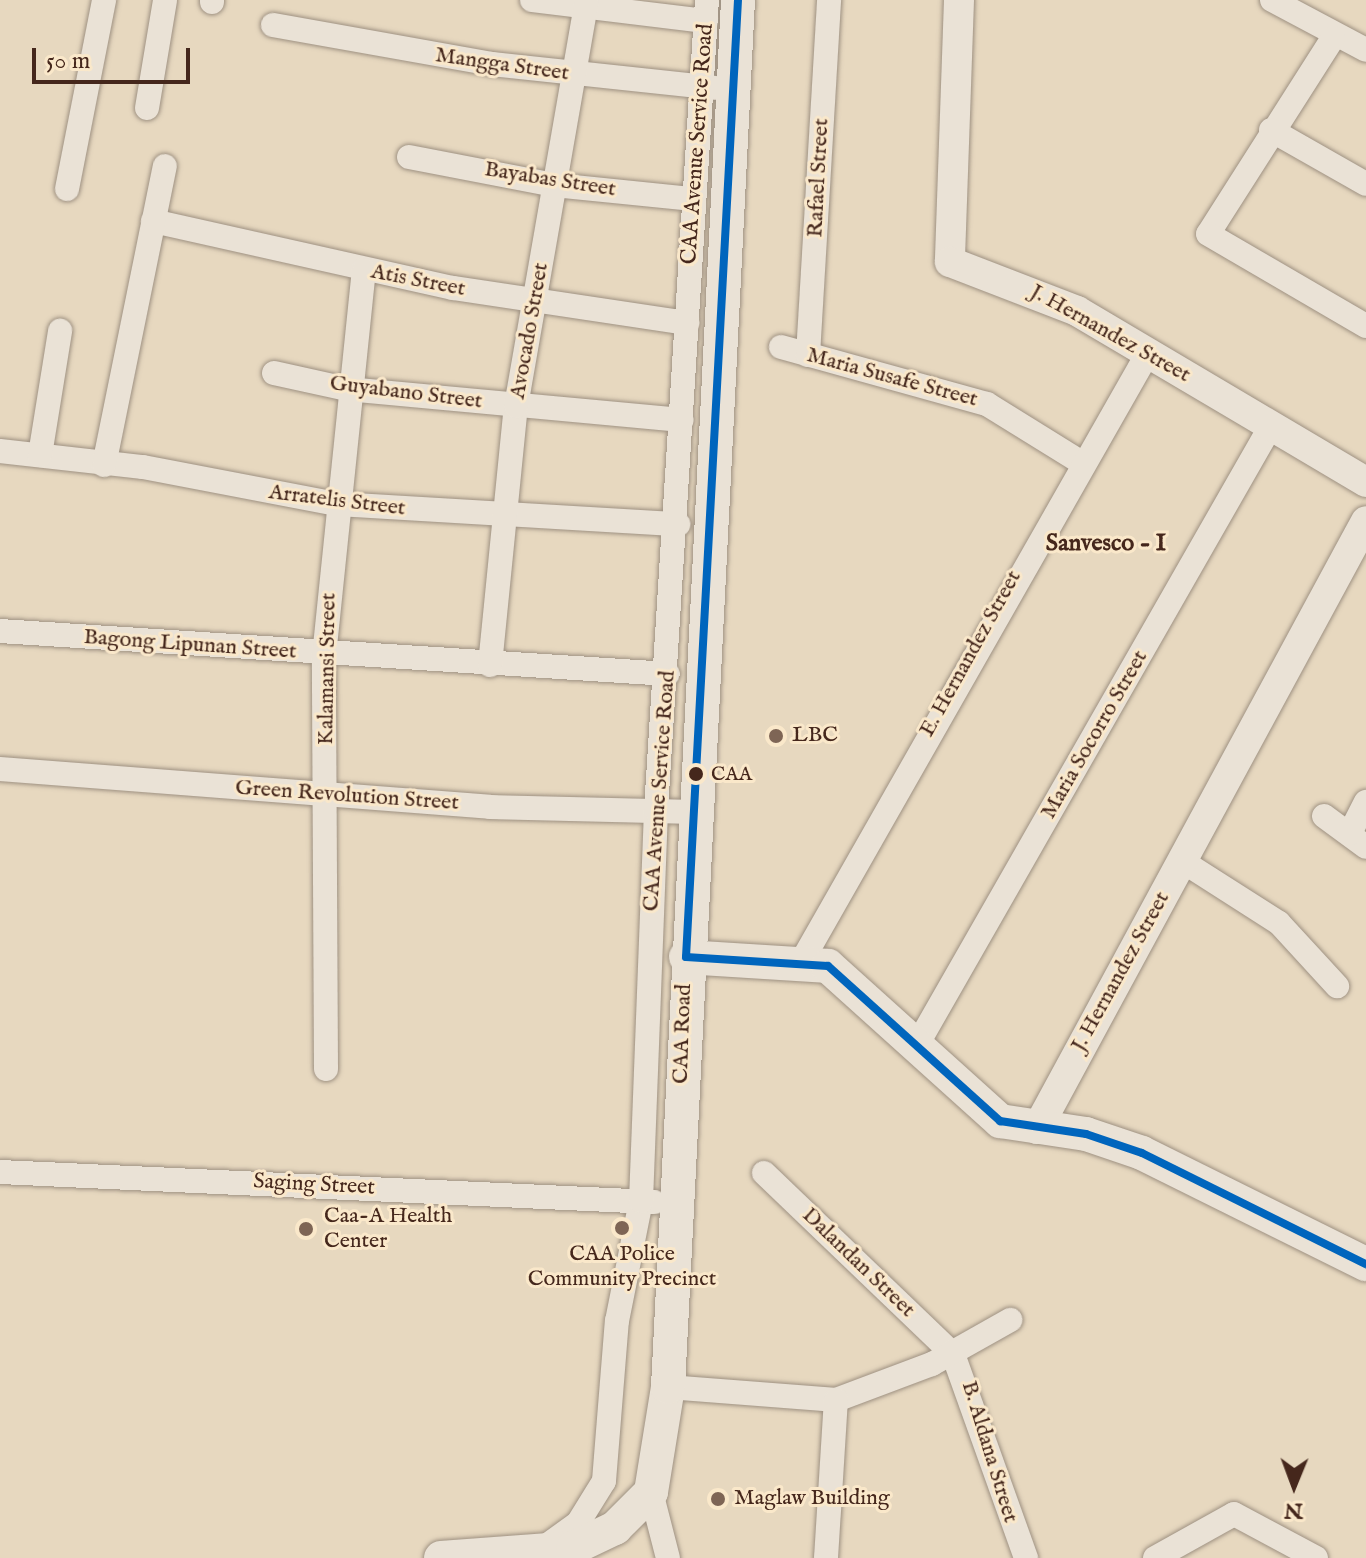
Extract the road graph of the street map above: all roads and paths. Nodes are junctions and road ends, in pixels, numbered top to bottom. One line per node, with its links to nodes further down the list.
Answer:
1 (104, 0): 21 (street)
2 (165, 0): 15 (street)
3 (532, 0): 8 (street)
4 (738, 0): 14 (main road, CAA Road)
5 (829, 0): 31 (street, Rafael Street)
6 (959, 0): 30 (street, J. Hernandez Street)
7 (1272, 0): 11 (street)
8 (587, 4): 9 (street); 13 (street, Avocado Street)
9 (706, 11): 14 (street, CAA Avenue Service Road)
10 (273, 25): 13 (street, Mangga Street)
11 (1333, 38): 12 (street); 16 (street)
12 (1366, 50)
13 (573, 76): 14 (street, Mangga Street); 20 (street, Avocado Street)
14 (717, 88): 22 (street, CAA Avenue Service Road); 54 (main road, CAA Road)
15 (147, 108)
16 (1271, 130): 19 (street); 27 (street)
17 (409, 157): 20 (street, Bayabas Street)
18 (165, 166): 23 (street)
19 (1366, 184)
20 (554, 185): 22 (street, Bayabas Street); 25 (street, Avocado Street)
21 (67, 189)
22 (693, 199): 26 (street, CAA Avenue Service Road)
23 (153, 221): 24 (street, Atis Street); 40 (street)
24 (364, 270): 25 (street, Atis Street); 33 (street, Kalamansi Street)
25 (536, 302): 26 (street, Atis Street); 34 (street, Avocado Street)
26 (687, 323): 35 (street, CAA Avenue Service Road)
27 (1366, 326)
28 (60, 331): 38 (street)
29 (781, 347): 31 (street, Maria Susafe Street)
30 (1148, 353): 36 (street, J. Hernandez Street); 39 (street, E. Hernandez Street)
31 (808, 355): 39 (street, Maria Susafe Street)
32 (274, 373): 33 (street, Guyabano Street)
33 (347, 389): 34 (street, Guyabano Street); 42 (street, Kalamansi Street)
34 (516, 406): 35 (street, Guyabano Street); 43 (street, Avocado Street)
35 (682, 420): 45 (street, CAA Avenue Service Road)
36 (1272, 424): 41 (street, J. Hernandez Street); 61 (street, Maria Socorro Street)
37 (0, 451): 38 (street, Arratelis Street)
38 (40, 455): 40 (street, Arratelis Street)
39 (1082, 463): 59 (street, E. Hernandez Street)
40 (104, 465): 42 (street, Arratelis Street)
41 (1366, 482)
42 (337, 504): 43 (street, Arratelis Street); 47 (street, Kalamansi Street)
43 (503, 518): 45 (street, Arratelis Street); 48 (street, Avocado Street)
44 (1366, 521): 57 (street, J. Hernandez Street)
45 (678, 524): 49 (street, CAA Avenue Service Road)
46 (0, 631): 47 (street, Bagong Lipunan Street)
47 (324, 656): 48 (street, Bagong Lipunan Street); 51 (street, Kalamansi Street)
48 (490, 665): 49 (street, Bagong Lipunan Street)
49 (668, 674): 53 (street, CAA Avenue Service Road)
50 (0, 769): 51 (street, Green Revolution Street)
51 (327, 796): 53 (street, Green Revolution Street); 62 (street, Kalamansi Street)
52 (1366, 802): 56 (street)
53 (656, 810): 54 (street, Green Revolution Street); 66 (street, CAA Avenue Service Road)
54 (695, 812): 58 (main road, CAA Road)
55 (1324, 816): 56 (street)
56 (1358, 840)
57 (1182, 861): 60 (street); 63 (street, J. Hernandez Street)
58 (686, 957): 59 (main road); 67 (main road, CAA Road)
59 (803, 959): 61 (main road)
60 (1337, 986)
61 (917, 1045): 63 (main road)
62 (326, 1069)
63 (1037, 1129): 68 (main road)
64 (0, 1172): 66 (street, Saging Street)
65 (764, 1173): 70 (street, Dalandan Street)
66 (641, 1201): 67 (street, Saging Street); 74 (street, CAA Avenue Service Road)
67 (677, 1203): 71 (main road, CAA Road)
68 (1366, 1264)
69 (1010, 1320): 70 (street)
70 (953, 1354): 72 (street); 75 (street, B. Aldana Street)
71 (668, 1387): 72 (street); 73 (main road, CAA Road)
72 (836, 1400): 78 (street)
73 (640, 1505): 74 (main road); 77 (street)
74 (561, 1552): 76 (main road)
75 (1019, 1556)
76 (441, 1558)
77 (668, 1558)
78 (826, 1558)
79 (1155, 1558): 80 (street)
80 (1316, 1558)

